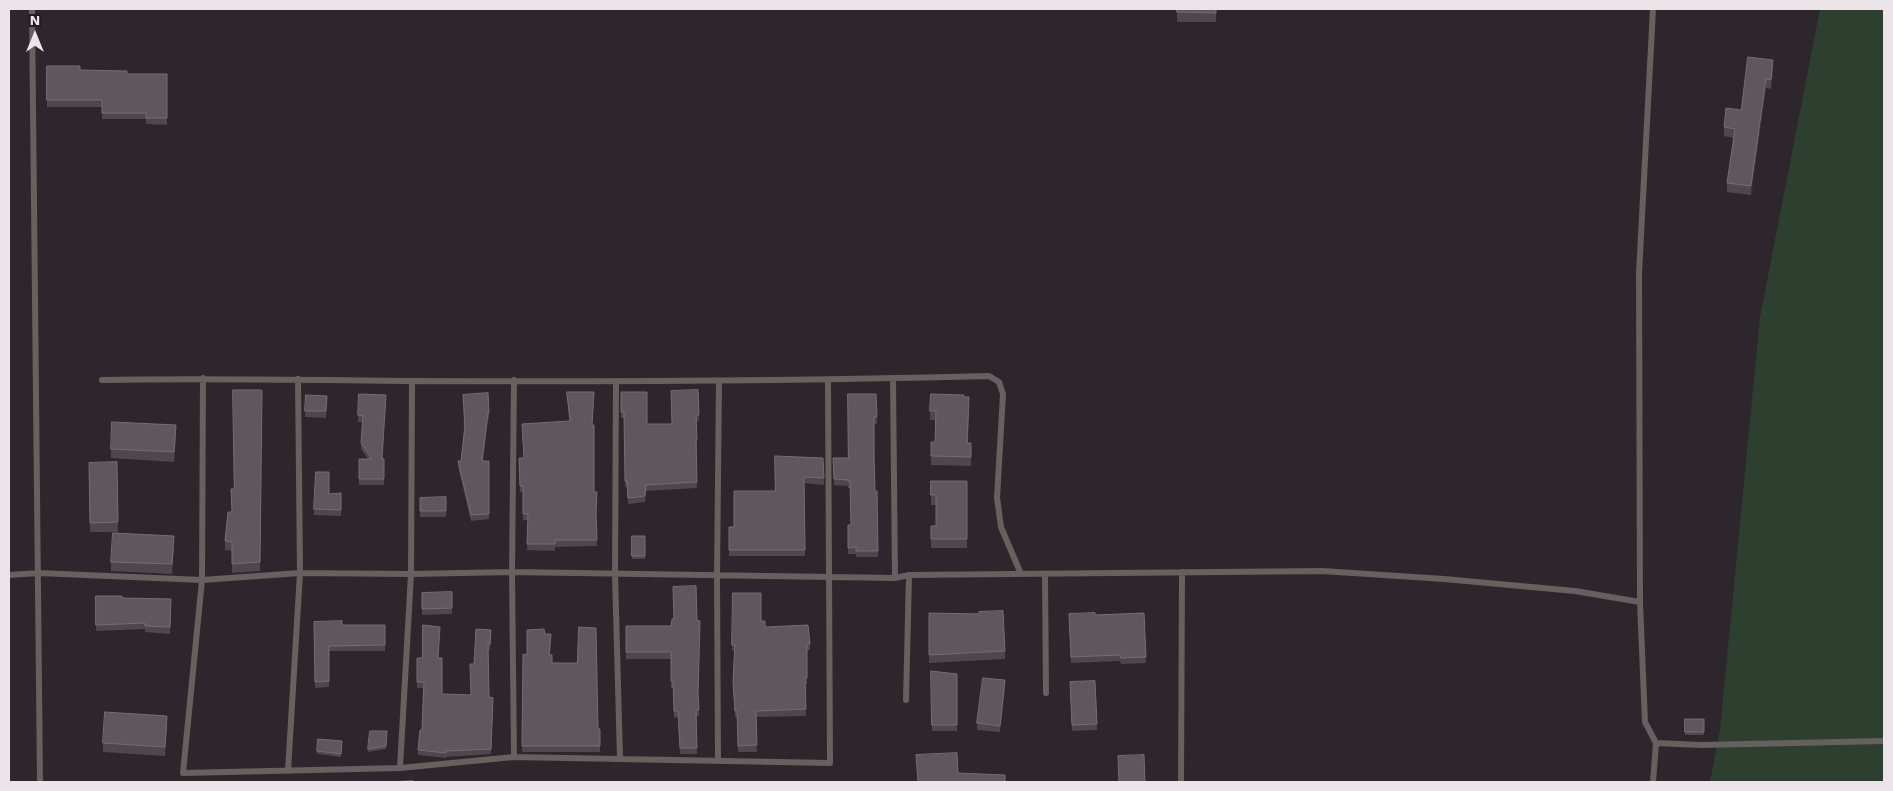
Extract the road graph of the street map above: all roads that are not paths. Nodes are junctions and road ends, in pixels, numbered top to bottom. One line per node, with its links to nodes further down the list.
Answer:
1 (32, 9): 14 (lane)
2 (1653, 9): 26 (lane)
3 (203, 378): 5 (lane); 6 (lane); 25 (lane)
4 (893, 379): 9 (lane); 18 (lane); 24 (lane)
5 (102, 380)
6 (298, 380): 7 (lane); 15 (lane)
7 (412, 380): 8 (lane); 16 (lane)
8 (514, 380): 10 (lane); 12 (lane)
9 (828, 380): 11 (lane); 23 (lane)
10 (616, 381): 11 (lane); 17 (lane)
11 (719, 381): 22 (lane)
12 (512, 572): 16 (lane); 17 (lane); 31 (lane)
13 (1182, 572): 21 (lane); 26 (lane); 37 (lane)
14 (38, 573): 19 (lane); 25 (lane); 36 (lane)
15 (300, 573): 16 (lane); 25 (lane); 35 (lane)
16 (411, 574): 34 (lane)
17 (615, 574): 22 (lane); 32 (lane)
18 (1021, 574): 20 (lane); 21 (lane)
19 (9, 575)
20 (909, 575): 24 (lane); 28 (lane)
21 (1045, 575): 27 (lane)
22 (717, 576): 23 (lane); 33 (lane)
23 (830, 576): 24 (lane); 33 (lane)
24 (895, 578)
25 (202, 580): 35 (lane)
26 (1640, 602): 30 (lane)
27 (1046, 693)
28 (906, 700)
29 (1884, 741): 30 (lane)
30 (1656, 743): 38 (lane)
31 (514, 756): 32 (lane); 34 (lane)
32 (620, 759): 33 (lane)
33 (718, 761)
34 (400, 768): 35 (lane)
35 (288, 771)
36 (40, 782)
37 (1181, 782)
38 (1653, 782)

